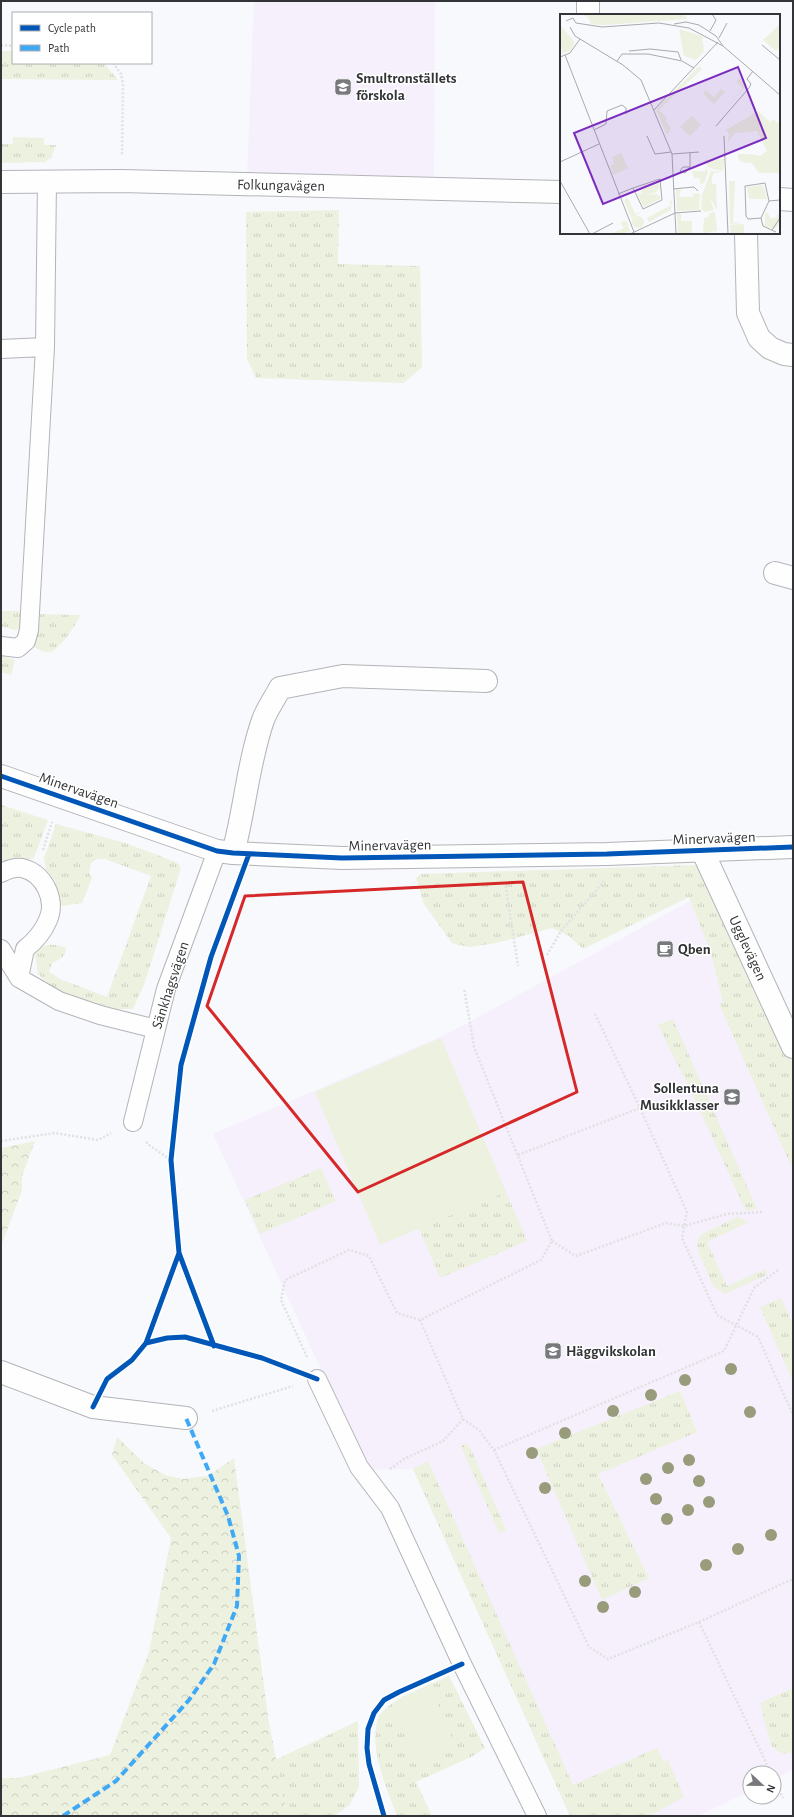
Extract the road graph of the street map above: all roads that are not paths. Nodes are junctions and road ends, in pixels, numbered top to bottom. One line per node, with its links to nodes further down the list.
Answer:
1 (588, 1): 2 (street)
2 (588, 14)
3 (46, 181): 4 (street, Folkungavägen); 5 (street, Folkungavägen); 9 (lane)
4 (1, 182)
5 (560, 192)
6 (780, 200): 7 (street)
7 (793, 200)
8 (746, 234): 11 (street)
9 (45, 347): 10 (lane); 12 (lane)
10 (1, 349)
11 (793, 355)
12 (1, 646)
13 (486, 681): 17 (street)
14 (1, 776): 17 (street, Minervavägen)
15 (793, 847): 16 (street, Minervavägen)
16 (702, 850): 17 (street, Minervavägen); 22 (street, Ugglevägen)
17 (225, 852): 21 (lane, Sänkhagsvägen)
18 (1, 873): 20 (lane)
19 (1, 949): 20 (lane)
20 (19, 978): 21 (lane)
21 (156, 1029): 23 (lane, Sänkhagsvägen)
22 (793, 1047)
23 (133, 1122)
24 (1, 1372): 26 (street)
25 (317, 1379): 27 (lane)
26 (186, 1418)
27 (537, 1816)

